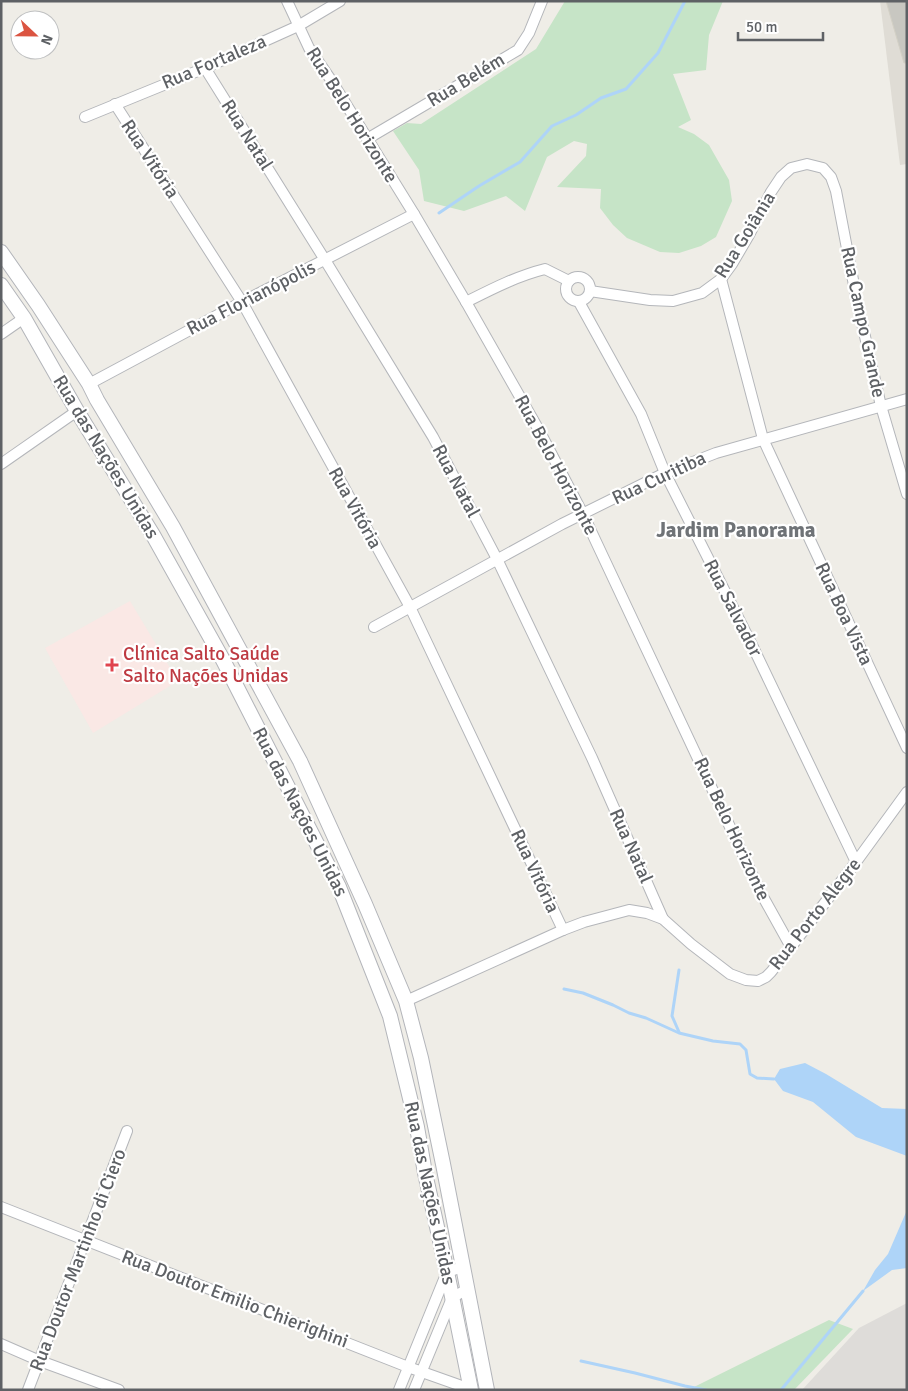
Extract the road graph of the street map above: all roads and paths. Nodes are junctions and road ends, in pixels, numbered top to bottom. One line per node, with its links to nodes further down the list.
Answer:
1 (287, 1): 4 (street, Rua Belo Horizonte)
2 (340, 1): 4 (street, Rua Fortaleza)
3 (542, 1): 8 (street, Rua Belém)
4 (298, 26): 5 (street, Rua Fortaleza); 8 (street, Rua Belo Horizonte)
5 (205, 68): 6 (street, Rua Fortaleza); 12 (street, Rua Natal)
6 (115, 104): 7 (street, Rua Fortaleza); 17 (street, Rua Vitória)
7 (85, 117)
8 (367, 139): 10 (street, Rua Belo Horizonte)
9 (807, 164): 13 (street, Rua Goiânia); 24 (street, Rua Campo Grande)
10 (414, 214): 12 (street, Rua Florianópolis); 18 (street, Rua Belo Horizonte)
11 (1, 252): 22 (main road, Rua das Nações Unidas)
12 (325, 260): 17 (street, Rua Florianópolis); 33 (street, Rua Natal)
13 (721, 279): 16 (street, Rua Goiânia); 26 (street, Rua Boa Vista)
14 (569, 281): 16 (street); 18 (street); 19 (street)
15 (1, 285): 20 (main road, Rua das Nações Unidas)
16 (590, 291): 19 (street)
17 (242, 302): 22 (street, Rua Florianópolis); 34 (street, Rua Vitória)
18 (466, 302): 30 (street, Rua Belo Horizonte)
19 (579, 302): 28 (street, Rua Salvador)
20 (24, 318): 21 (street); 25 (main road, Rua das Nações Unidas)
21 (1, 334)
22 (89, 384): 31 (main road, Rua das Nações Unidas)
23 (907, 399): 24 (street, Rua Curitiba)
24 (881, 406): 26 (street, Rua Curitiba); 29 (street, Rua Campo Grande)
25 (77, 411): 27 (street); 32 (main road, Rua das Nações Unidas)
26 (763, 439): 28 (street, Rua Curitiba); 36 (street, Rua Boa Vista)
27 (1, 464)
28 (665, 473): 30 (street, Rua Curitiba); 38 (street, Rua Salvador)
29 (907, 494)
30 (584, 514): 33 (street, Rua Curitiba); 43 (street, Rua Belo Horizonte)
31 (173, 527): 32 (main road); 40 (main road, Rua das Nações Unidas)
32 (153, 535): 39 (main road, Rua das Nações Unidas)
33 (497, 559): 34 (street, Rua Curitiba); 41 (street, Rua Natal)
34 (410, 607): 35 (street, Rua Curitiba); 42 (street, Rua Vitória)
35 (374, 627)
36 (907, 748)
37 (907, 792): 38 (street, Rua Porto Alegre)
38 (856, 862): 43 (street, Rua Porto Alegre)
39 (339, 887): 40 (main road); 49 (main road, Rua das Nações Unidas)
40 (366, 904): 44 (main road, Rua das Nações Unidas)
41 (663, 919): 42 (street, Rua Porto Alegre); 43 (street, Rua Porto Alegre)
42 (562, 930): 44 (street, Rua Porto Alegre)
43 (791, 947)
44 (406, 1001): 48 (main road, Rua das Nações Unidas)
45 (127, 1131): 47 (street, Rua Doutor Martinho di Ciero)
46 (1, 1207): 47 (street, Rua Doutor Emilio Chierighini)
47 (86, 1241): 53 (street, Rua Doutor Martinho di Ciero); 54 (street, Rua Doutor Emilio Chierighini)
48 (463, 1267): 49 (street); 50 (main road, Rua das Nações Unidas)
49 (447, 1272): 51 (main road, Rua das Nações Unidas); 54 (street)
50 (467, 1289): 51 (street); 61 (main road, Rua das Nações Unidas)
51 (452, 1298): 55 (street); 56 (main road, Rua das Nações Unidas)
52 (1, 1344): 53 (street)
53 (40, 1360): 57 (street, Rua Doutor Martinho di Ciero); 58 (street)
54 (408, 1366): 55 (street, Rua Doutor Emilio Chierighini); 59 (street)
55 (422, 1371): 56 (street, Rua Doutor Emilio Chierighini); 60 (street)
56 (470, 1389)
57 (28, 1390)
58 (119, 1390)
59 (399, 1390)
60 (414, 1390)
61 (487, 1390)

